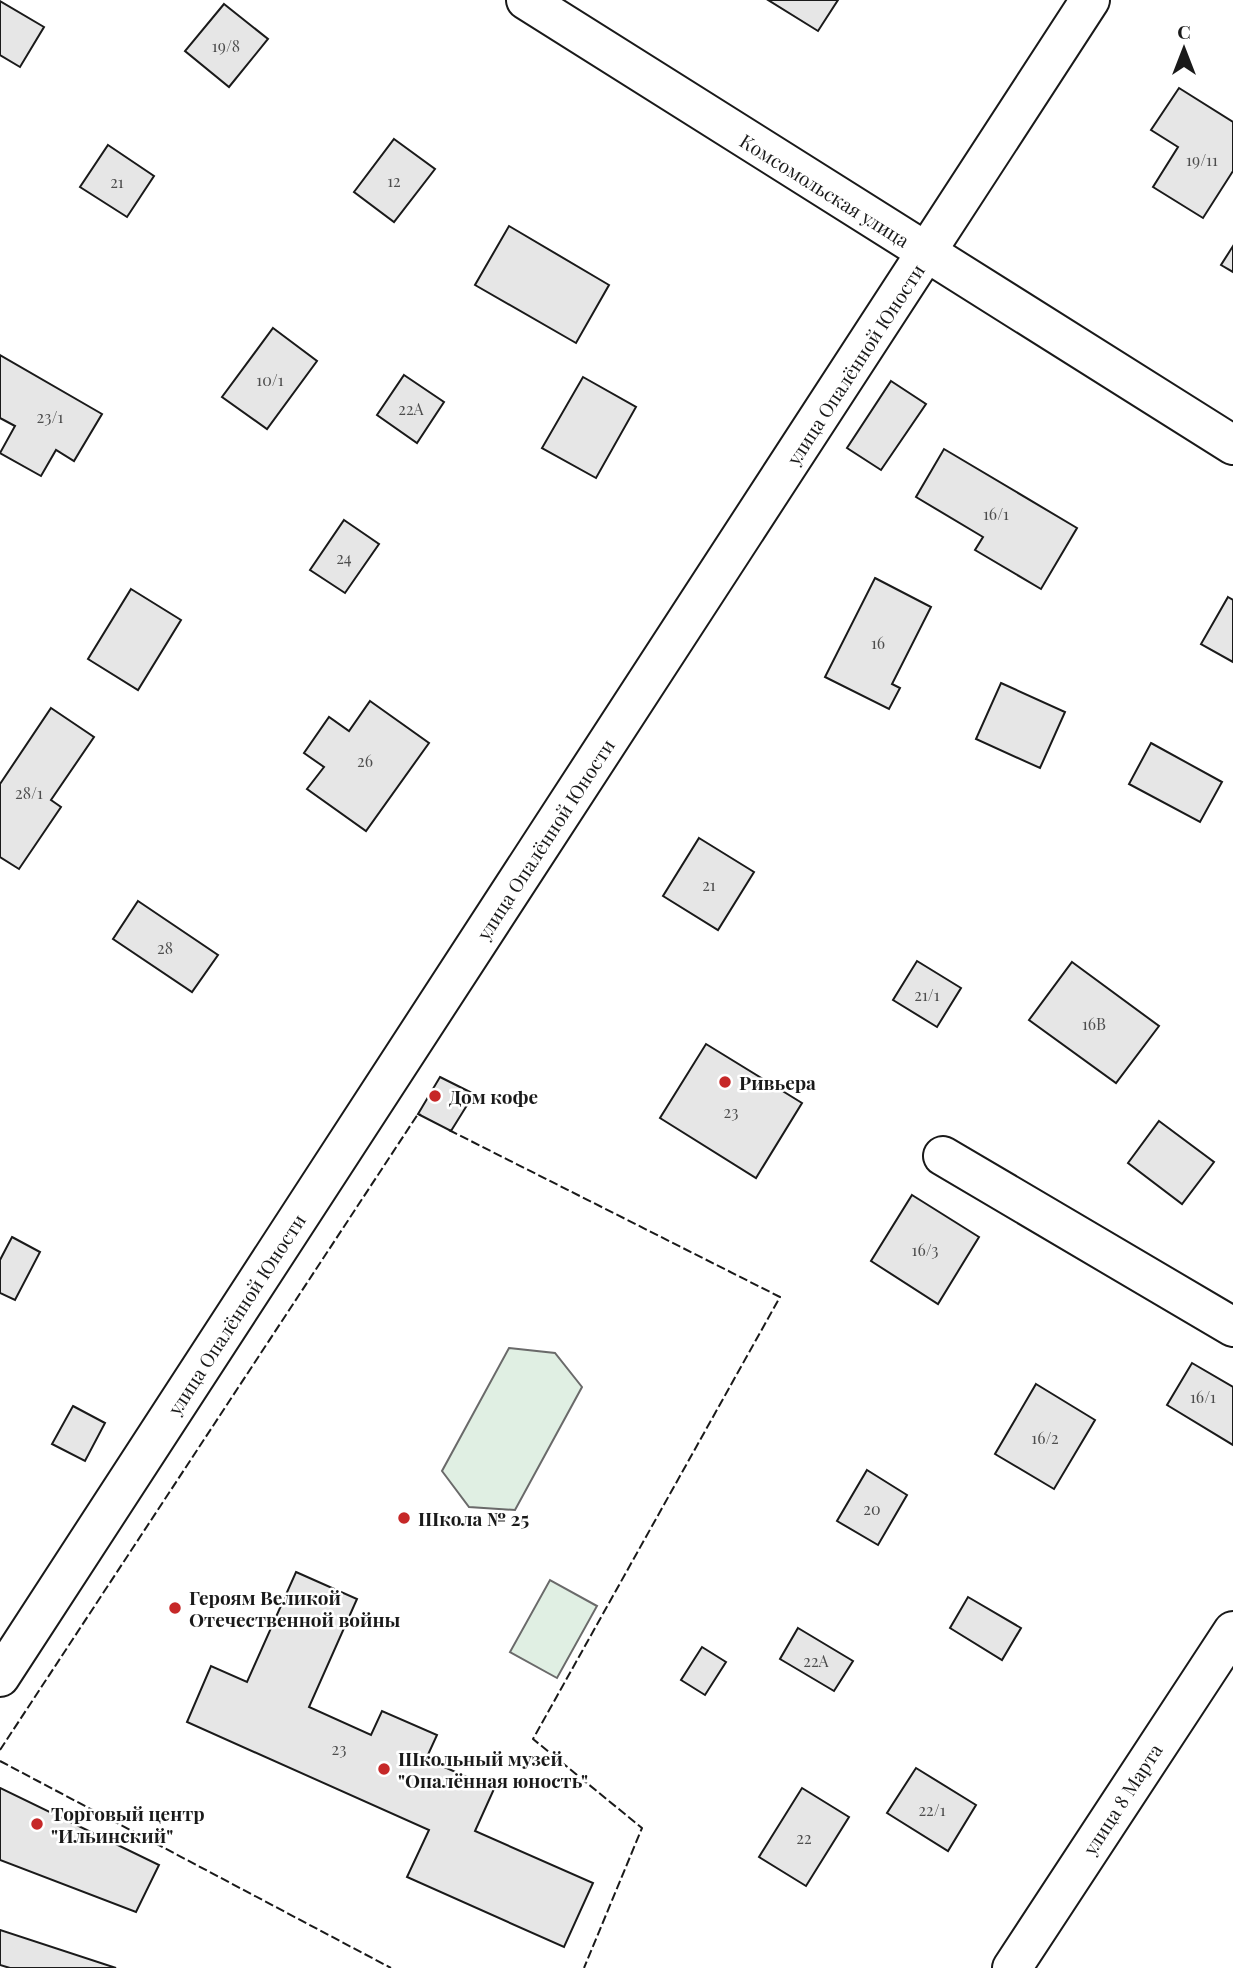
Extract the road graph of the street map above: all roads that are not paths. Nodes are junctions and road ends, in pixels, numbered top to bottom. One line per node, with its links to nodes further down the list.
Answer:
1 (526, 0): 3 (street, Комсомольская улица)
2 (1090, 0): 3 (street, улица Опалённой Юности)
3 (926, 253): 4 (street, Комсомольская улица); 8 (street, улица Опалённой Юности)
4 (1233, 445)
5 (943, 1156): 6 (street)
6 (1233, 1327)
7 (1233, 1631): 9 (street, улица 8 Марта)
8 (0, 1677)
9 (1012, 1968)

